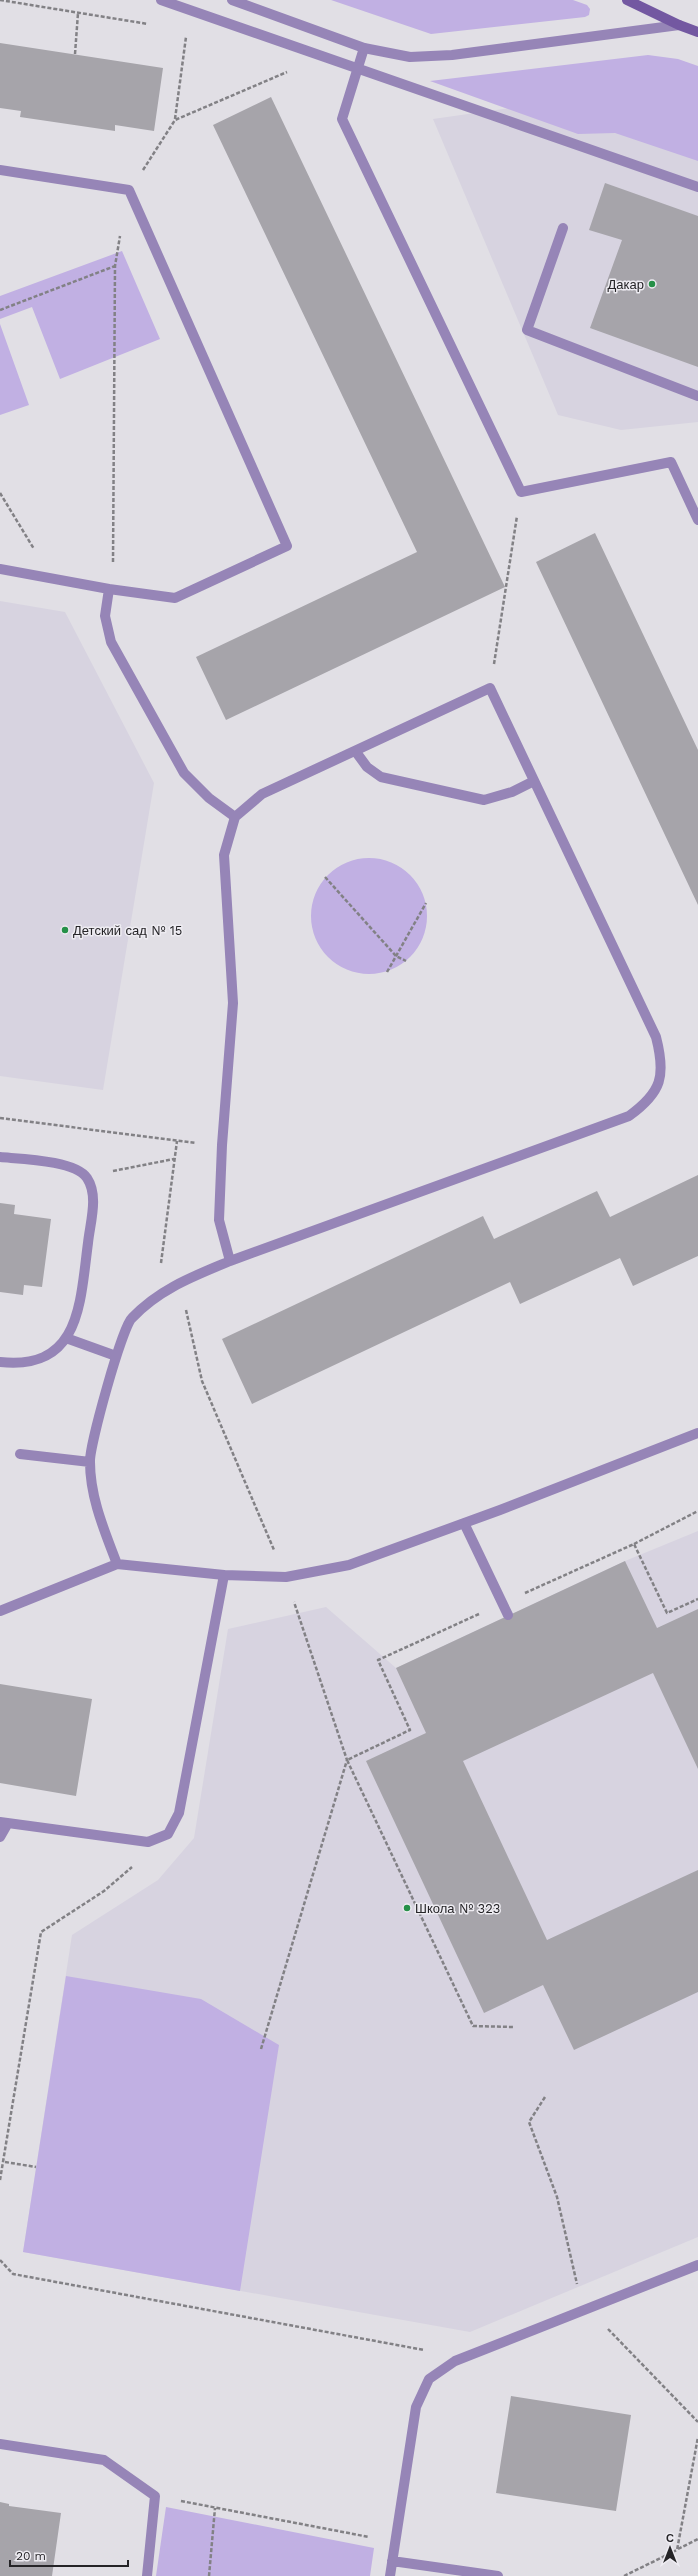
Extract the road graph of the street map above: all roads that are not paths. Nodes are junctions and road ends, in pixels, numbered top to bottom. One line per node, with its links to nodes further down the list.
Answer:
1 (161, 0): 7 (street)
2 (232, 0): 6 (street)
3 (627, 0): 4 (street)
4 (678, 25): 5 (street); 6 (street)
5 (698, 32)
6 (364, 48): 7 (street)
7 (357, 68): 9 (street); 12 (street)
8 (0, 170): 14 (street)
9 (698, 187)
10 (563, 228): 11 (street)
11 (698, 396)
12 (698, 520)
13 (0, 569): 14 (street)
14 (109, 589): 17 (street)
15 (356, 752): 16 (street); 16 (street); 17 (street)
16 (534, 781): 19 (street)
17 (235, 817): 19 (street)
18 (0, 1157): 20 (street)
19 (230, 1261): 21 (street)
20 (66, 1338): 21 (street); 22 (street)
21 (116, 1356): 25 (street)
22 (0, 1362)
23 (698, 1433): 26 (street)
24 (20, 1454): 25 (street)
25 (90, 1462): 27 (street)
26 (464, 1523): 28 (street); 30 (street)
27 (117, 1564): 28 (street); 29 (street)
28 (224, 1575): 31 (street)
29 (0, 1611)
30 (508, 1615)
31 (4, 1823): 32 (street)
32 (0, 1837)
33 (698, 2265): 35 (street)
34 (0, 2444): 36 (street)
35 (392, 2561): 37 (street); 38 (street)
36 (146, 2576)
37 (390, 2576)
38 (498, 2576)

